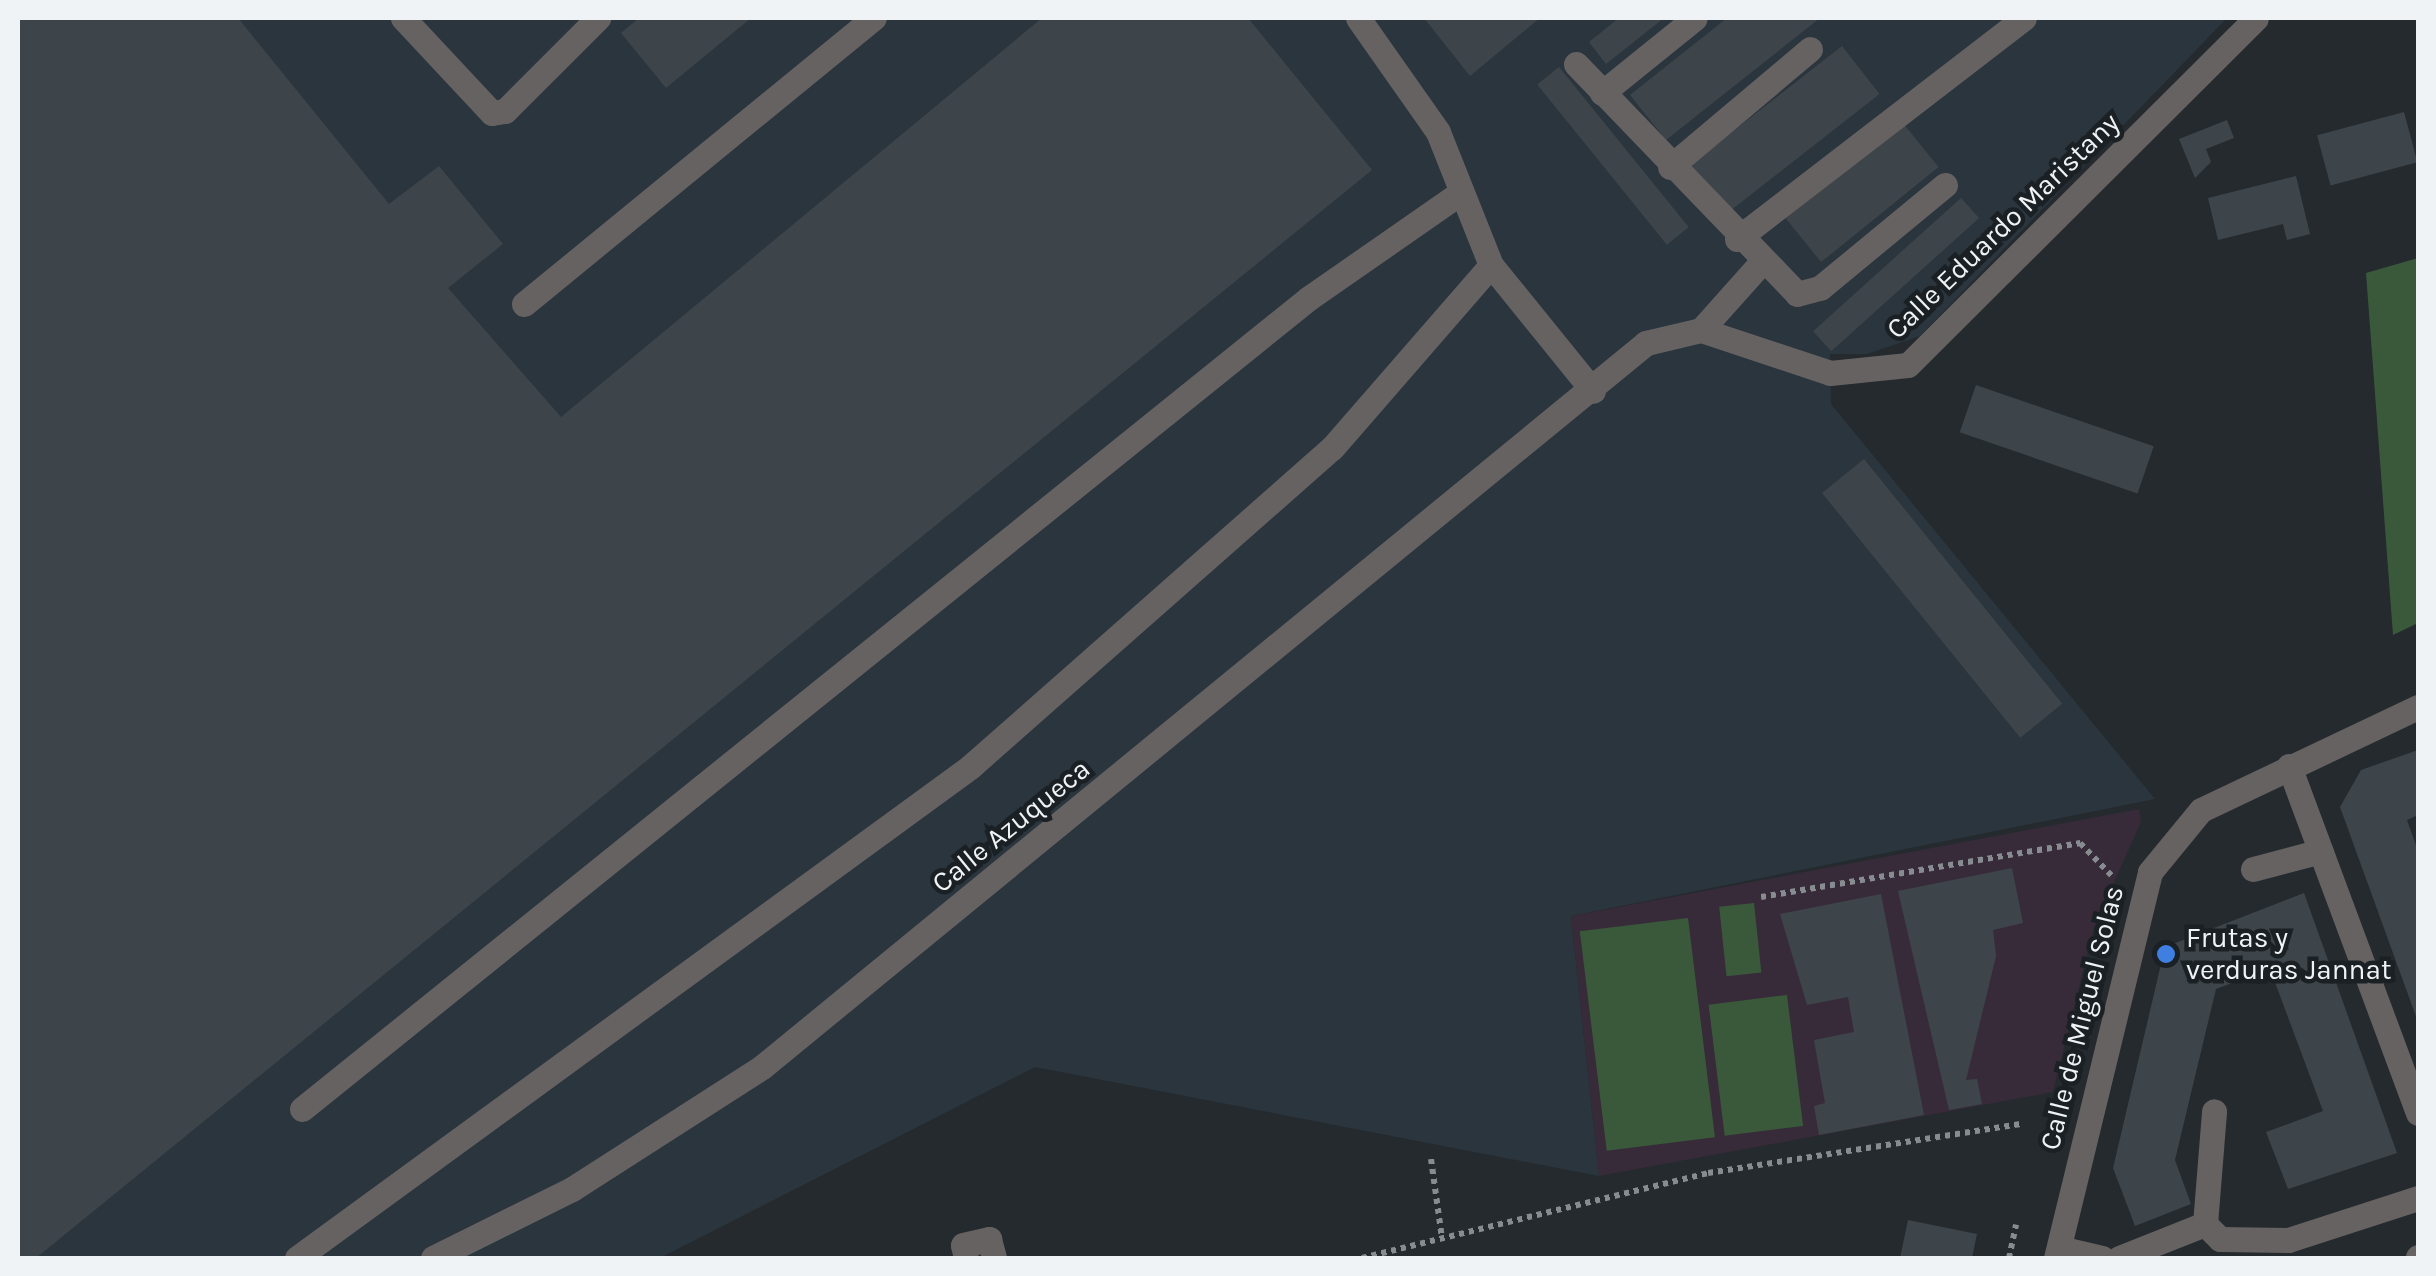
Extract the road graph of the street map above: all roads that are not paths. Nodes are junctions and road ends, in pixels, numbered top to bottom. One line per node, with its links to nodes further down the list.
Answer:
1 (402, 18): 2 (street)
2 (598, 18)
3 (874, 18): 17 (street)
4 (1358, 18): 13 (street)
5 (1695, 18): 10 (street)
6 (2024, 18): 14 (street)
7 (2256, 18): 18 (street, Calle Eduardo Maristany)
8 (1810, 49): 11 (street)
9 (1576, 64): 10 (street)
10 (1602, 93): 11 (street)
11 (1670, 167): 14 (street)
12 (1945, 185): 15 (street)
13 (1456, 196): 16 (street); 24 (street)
14 (1737, 239): 15 (street)
15 (1760, 264): 18 (street)
16 (1491, 265): 19 (street); 30 (street)
17 (524, 304)
18 (1702, 330): 19 (street)
19 (1593, 391): 31 (street, Calle Azuqueca)
20 (2418, 707): 21 (street, Calle de Miguel Solas)
21 (2289, 766): 22 (street); 29 (street, Calle de Miguel Solas)
22 (2322, 851): 23 (street); 26 (street)
23 (2254, 870)
24 (302, 1109)
25 (2214, 1112): 28 (street)
26 (2418, 1113)
27 (2418, 1198): 28 (street)
28 (2205, 1224): 35 (street)
29 (2057, 1253): 34 (street)
30 (297, 1258)
31 (433, 1258)
32 (966, 1258): 33 (street)
33 (994, 1258)
34 (2102, 1258)
35 (2119, 1258)

